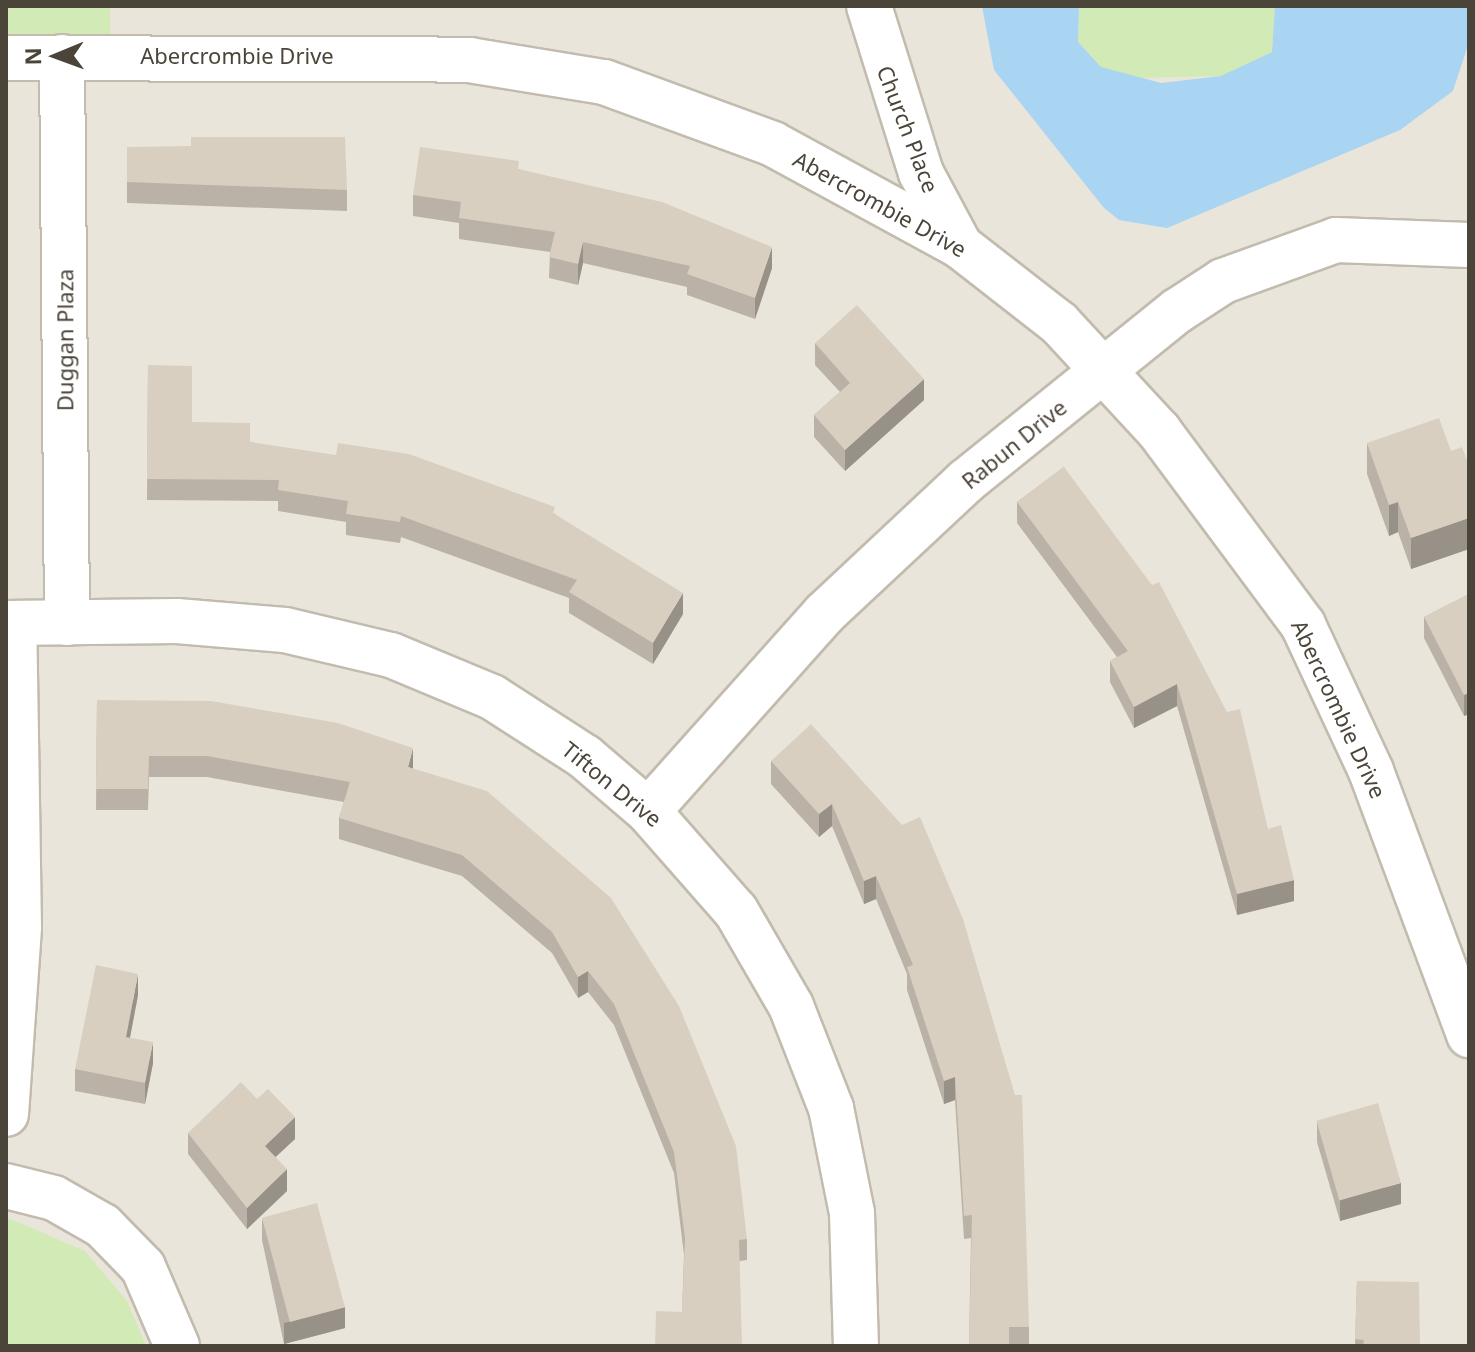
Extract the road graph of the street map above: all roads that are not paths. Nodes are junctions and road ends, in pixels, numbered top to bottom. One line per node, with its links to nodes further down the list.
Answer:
1 (869, 6): 5 (street, Church Place)
2 (62, 57): 3 (street, Abercrombie Drive); 5 (street, Abercrombie Drive); 8 (street, Duggan Plaza)
3 (6, 58)
4 (1469, 245): 6 (street, Rabun Drive)
5 (960, 246): 6 (street, Abercrombie Drive)
6 (1104, 371): 9 (street, Rabun Drive); 10 (street, Abercrombie Drive)
7 (10, 623): 8 (street, Tifton Drive); 11 (street)
8 (67, 623): 9 (street, Tifton Drive)
9 (648, 811): 14 (street, Tifton Drive)
10 (1469, 1035)
11 (6, 1114)
12 (6, 1186): 13 (street)
13 (177, 1346)
14 (856, 1346)

